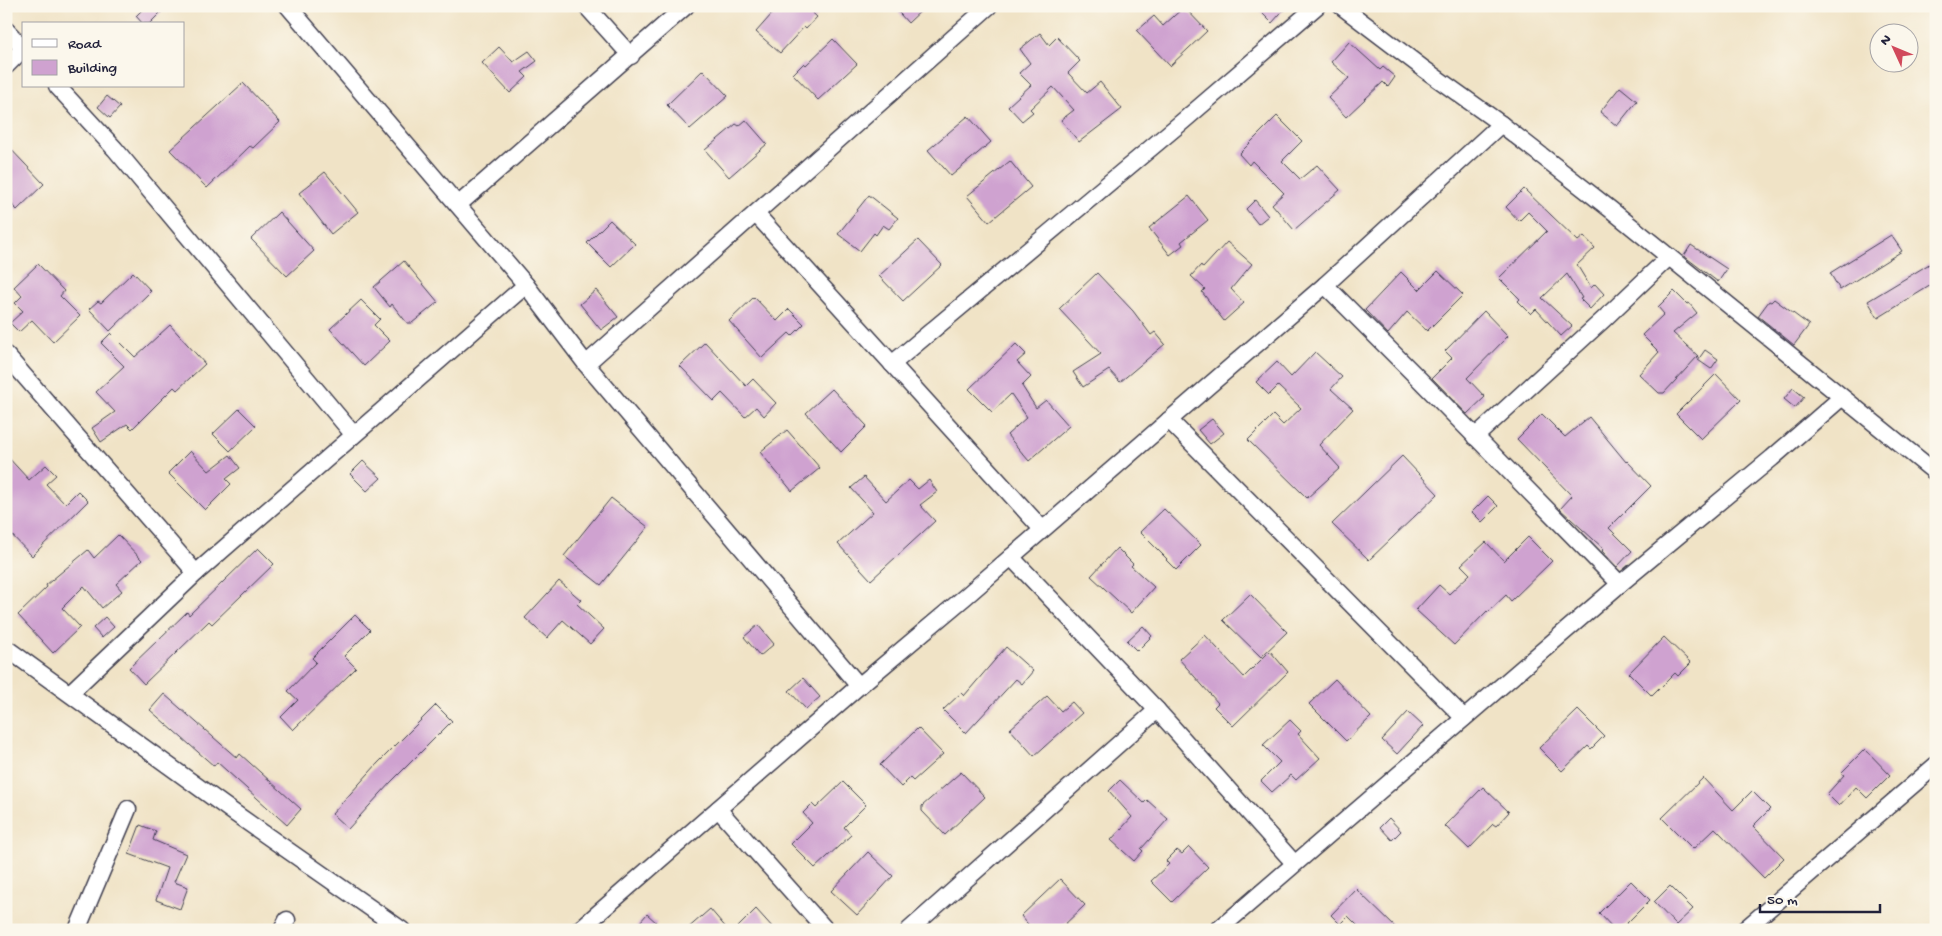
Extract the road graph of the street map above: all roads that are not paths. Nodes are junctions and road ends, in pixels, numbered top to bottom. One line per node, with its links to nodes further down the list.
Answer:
1 (288, 6): 14 (street)
2 (586, 6): 10 (street)
3 (686, 6): 10 (street)
4 (989, 6): 15 (street)
5 (1317, 6): 21 (street)
6 (1341, 6): 13 (street)
7 (6, 30): 8 (street)
8 (22, 47)
9 (22, 51): 11 (street)
10 (631, 56): 14 (street)
11 (6, 66)
12 (59, 88): 24 (street)
13 (1502, 124): 16 (street); 18 (street)
14 (458, 205): 17 (street)
15 (756, 214): 20 (street); 21 (street)
16 (1668, 257): 22 (street); 25 (street)
17 (526, 285): 20 (street); 24 (street)
18 (1325, 285): 23 (street); 25 (street)
19 (6, 355): 29 (street)
20 (586, 364): 32 (street)
21 (892, 364): 27 (street)
22 (1841, 398): 26 (street); 30 (street)
23 (1169, 420): 27 (street); 35 (street)
24 (353, 434): 29 (street)
25 (1475, 437): 30 (street)
26 (1936, 473)
27 (1042, 529): 28 (street)
28 (1011, 557): 32 (street); 34 (street)
29 (196, 573): 33 (street)
30 (1620, 584): 35 (street)
31 (6, 648): 33 (street)
32 (859, 686): 38 (street)
33 (70, 693): 41 (street)
34 (1157, 710): 39 (street); 44 (street)
35 (1464, 718): 39 (street)
36 (1936, 765): 46 (street)
37 (128, 809): 40 (street)
38 (718, 809): 42 (street); 43 (street)
39 (1294, 863): 45 (street)
40 (77, 930)
41 (402, 930)
42 (579, 930)
43 (826, 930)
44 (909, 930)
45 (1218, 930)
46 (1744, 930)

